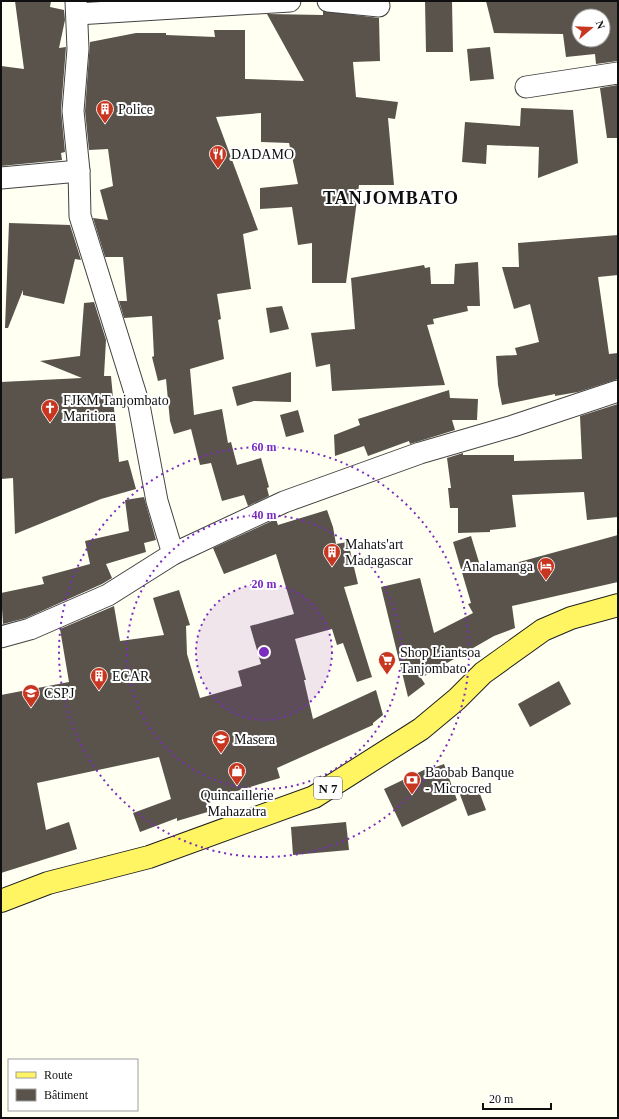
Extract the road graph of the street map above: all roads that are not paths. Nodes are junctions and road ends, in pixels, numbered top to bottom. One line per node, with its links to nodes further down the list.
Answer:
1 (290, 1): 4 (street)
2 (328, 1): 3 (street)
3 (379, 6)
4 (76, 7): 7 (street)
5 (618, 73): 6 (street)
6 (526, 87)
7 (79, 171): 8 (street); 10 (street)
8 (1, 178)
9 (618, 391): 10 (street)
10 (173, 554): 12 (street)
11 (618, 605): 13 (main road, N 7)
12 (1, 637)
13 (1, 901)

